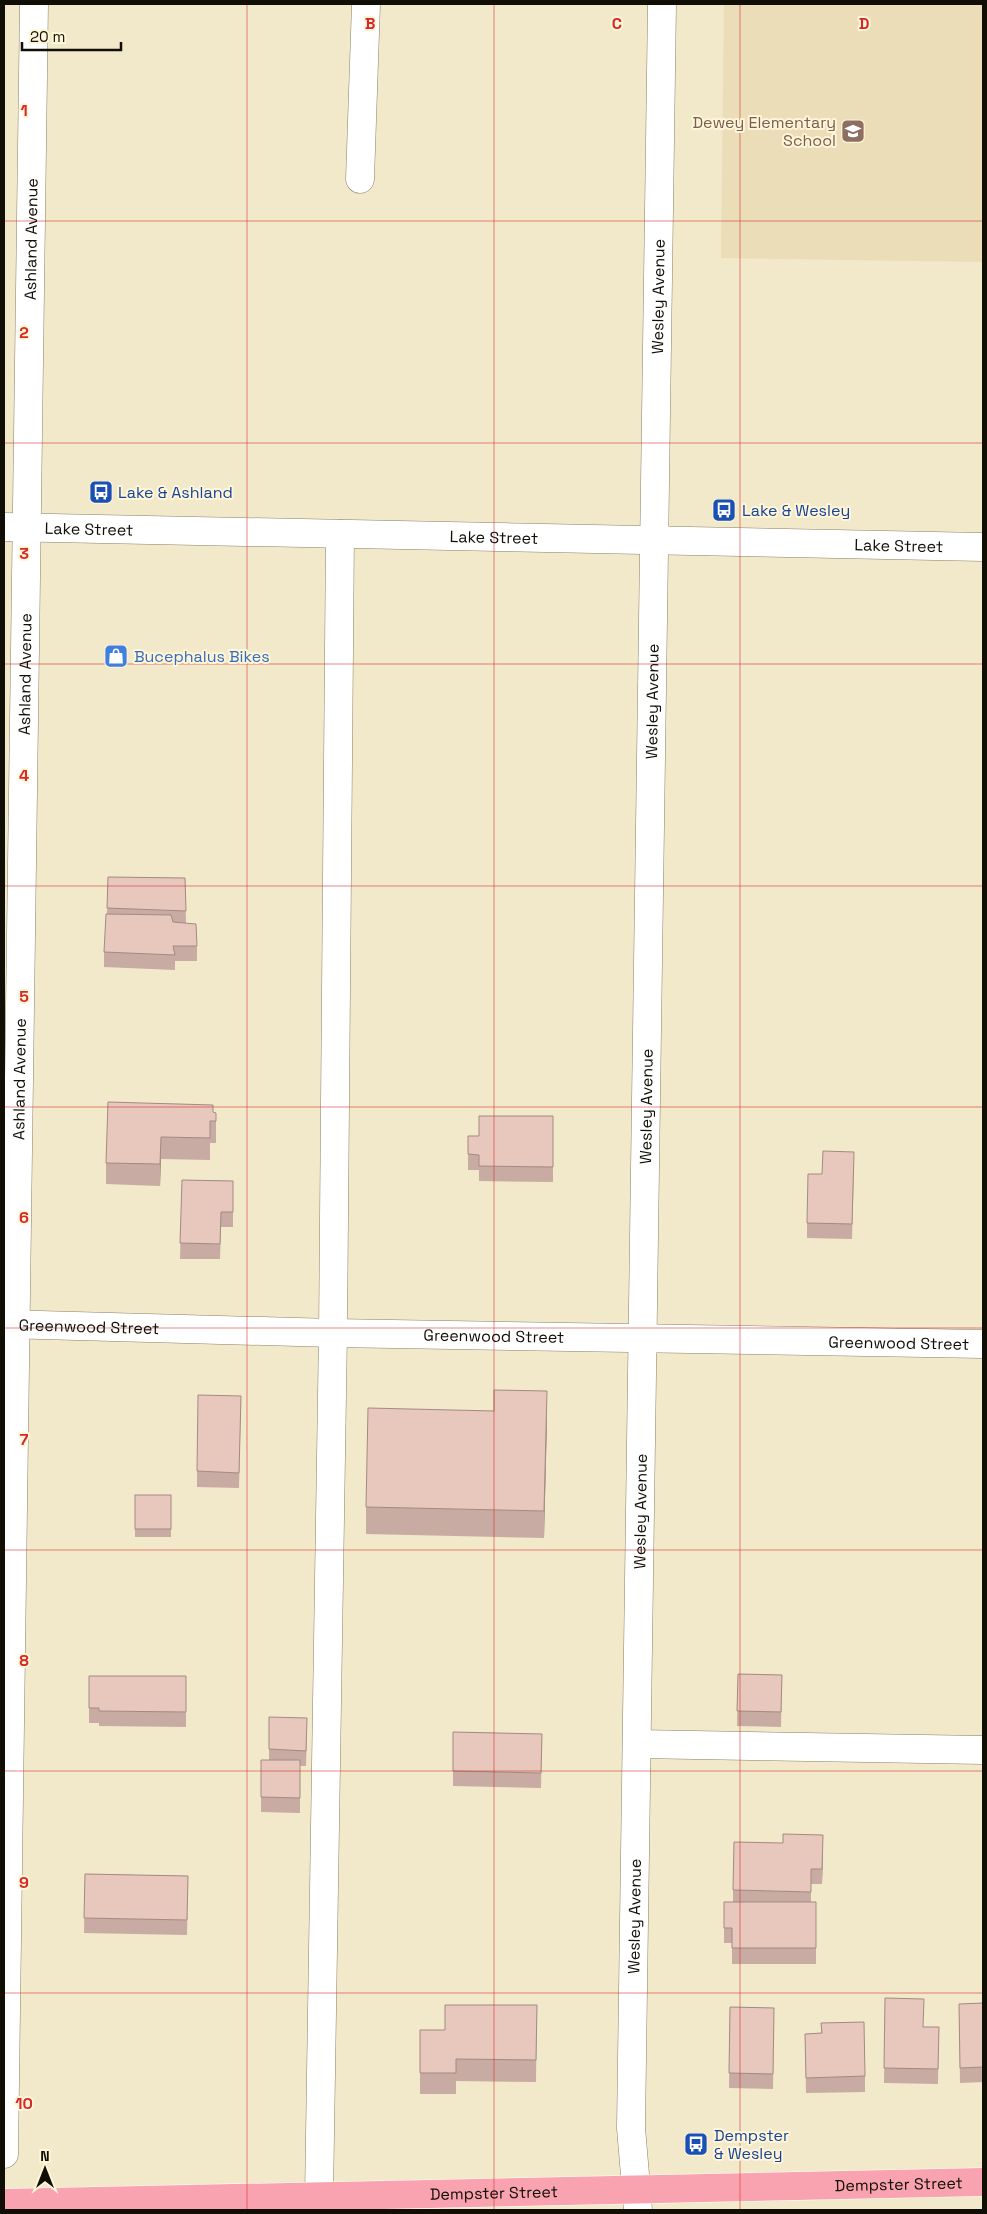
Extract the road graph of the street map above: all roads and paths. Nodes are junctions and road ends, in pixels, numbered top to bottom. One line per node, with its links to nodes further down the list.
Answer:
1 (34, 4): 5 (street, Ashland Avenue)
2 (366, 4): 4 (street)
3 (662, 4): 7 (street, Wesley Avenue)
4 (360, 179)
5 (15, 527): 6 (street, Lake Street); 9 (street, Ashland Avenue)
6 (340, 534): 7 (street, Lake Street); 10 (street)
7 (654, 539): 8 (street, Lake Street); 11 (street, Wesley Avenue)
8 (983, 547)
9 (10, 1324): 10 (street, Greenwood Street); 15 (street, Ashland Avenue)
10 (333, 1333): 11 (street, Greenwood Street); 17 (street)
11 (644, 1338): 12 (street, Greenwood Street); 13 (street, Wesley Avenue)
12 (983, 1344)
13 (637, 1744): 14 (street); 18 (street, Wesley Avenue)
14 (983, 1750)
15 (4, 2154)
16 (983, 2182): 18 (main road, Dempster Street)
17 (319, 2196): 18 (main road, Dempster Street); 19 (main road, Dempster Street)
18 (637, 2200)
19 (4, 2203)

